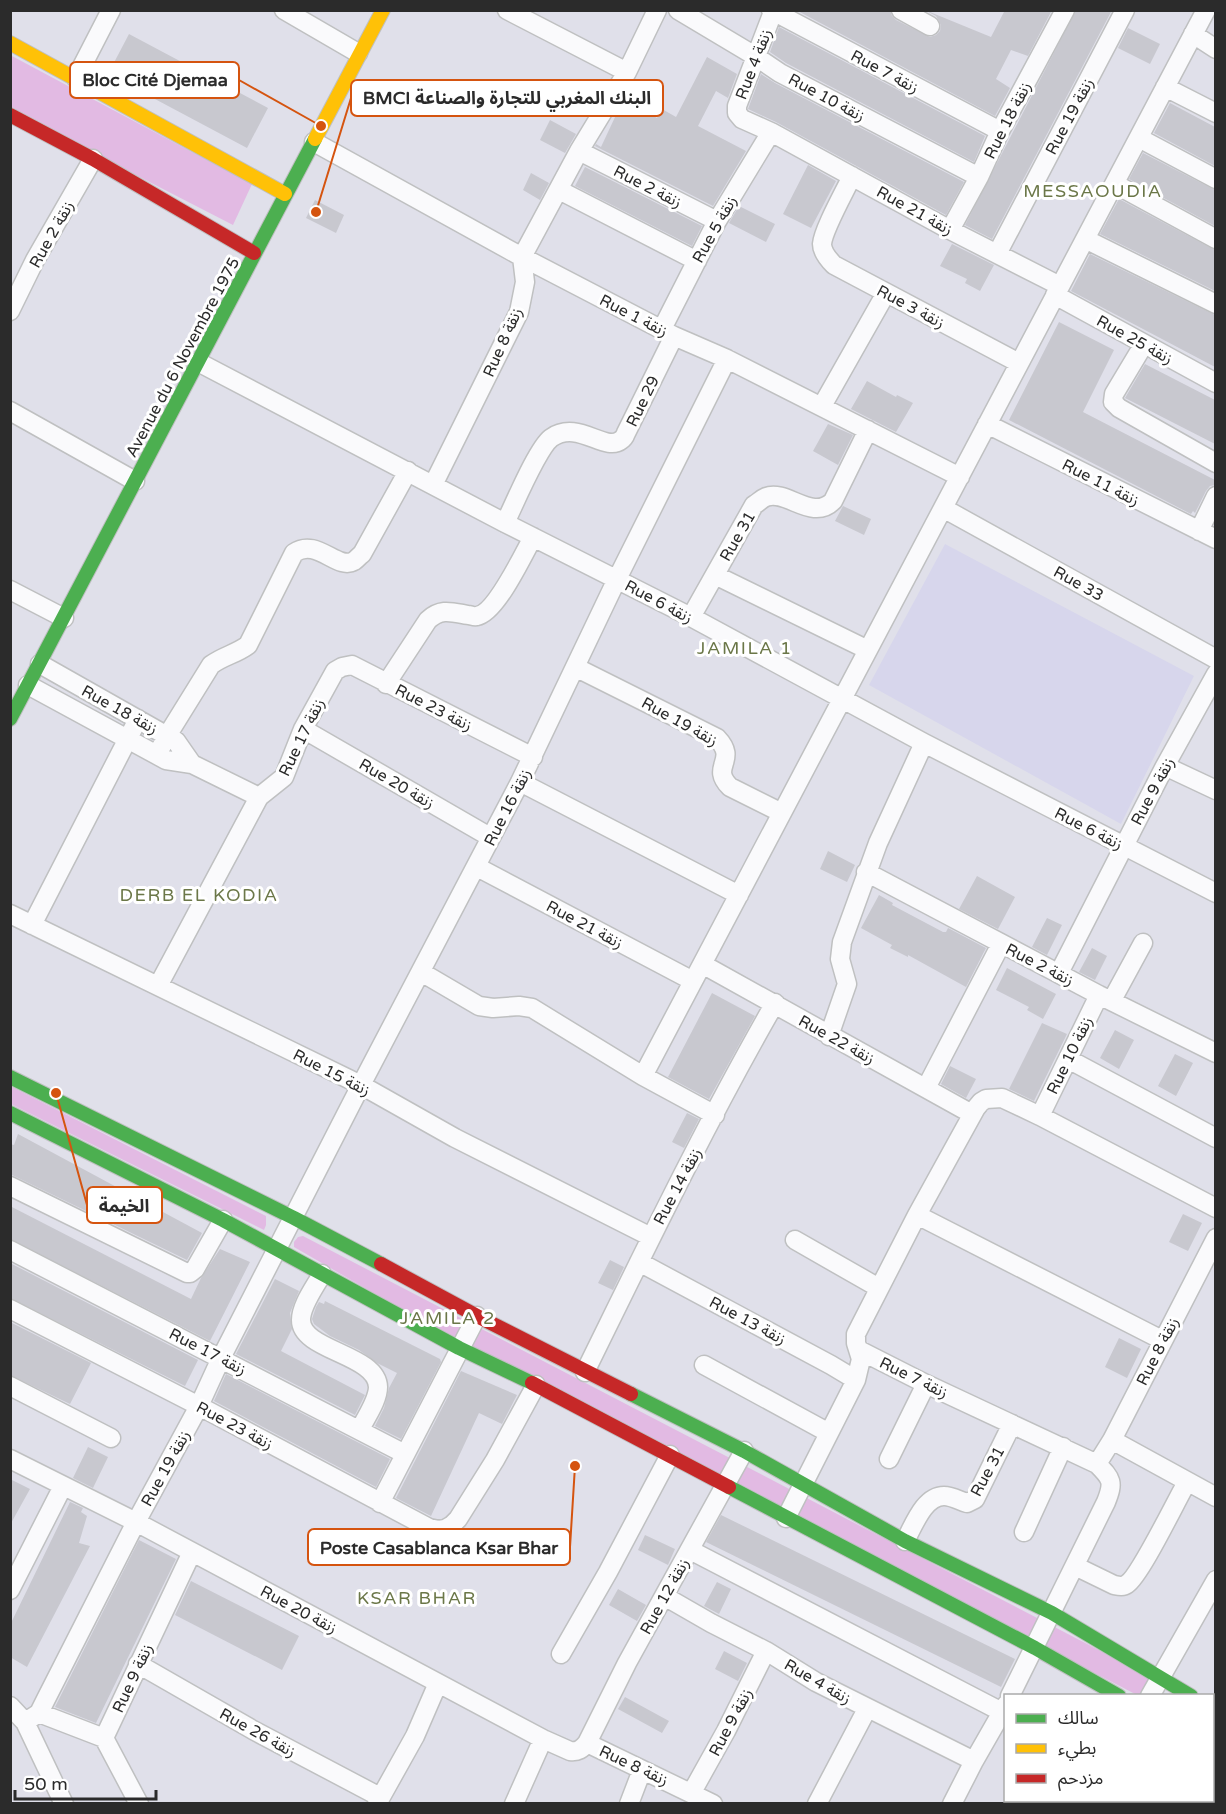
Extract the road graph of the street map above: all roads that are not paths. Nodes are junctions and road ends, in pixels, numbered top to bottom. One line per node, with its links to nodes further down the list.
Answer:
1 (111, 10): 19 (street)
2 (284, 10): 16 (street)
3 (382, 10): 16 (street, Avenue du 6 Novembre 1975)
4 (507, 10): 18 (street)
5 (657, 10): 18 (street)
6 (678, 10): 17 (street, Rue 10 زنقة)
7 (901, 10): 12 (street)
8 (1065, 10): 23 (street, Rue 18 زنقة)
9 (1125, 10): 40 (street, Rue 19 زنقة)
10 (1206, 10): 13 (street)
11 (772, 11): 17 (street, Rue 4 زنقة); 23 (street, Rue 7 زنقة)
12 (930, 26)
13 (1193, 34): 15 (street); 20 (street)
14 (10, 43): 19 (street)
15 (1215, 49)
16 (358, 53): 26 (street, Avenue du 6 Novembre 1975)
17 (755, 56): 24 (street, Rue 4 زنقة); 30 (street, Rue 10 زنقة)
18 (627, 72): 27 (street)
19 (76, 78): 34 (street)
20 (1165, 87): 21 (street); 25 (street)
21 (1215, 113)
22 (10, 115): 28 (street)
23 (1000, 131): 30 (street, Rue 18 زنقة)
24 (771, 132): 29 (street, Rue 21 زنقة); 35 (street, Rue 5 زنقة)
25 (1139, 138): 31 (street); 32 (street)
26 (314, 142): 34 (street, Avenue du 6 Novembre 1975); 41 (street, Rue 1 زنقة)
27 (579, 152): 33 (street); 35 (street, Rue 2 زنقة)
28 (93, 159): 39 (street); 46 (street, Rue 2 زنقة)
29 (852, 176): 36 (street, Rue 21 زنقة); 44 (street, Rue 3 زنقة)
30 (979, 177): 36 (street, Rue 18 زنقة)
31 (1215, 179)
32 (1114, 184): 37 (street); 38 (street)
33 (559, 189): 41 (street); 42 (street)
34 (285, 194): 39 (street, Avenue du 6 Novembre 1975)
35 (717, 222): 42 (street, Rue 5 زنقة)
36 (950, 230): 40 (street, Rue 21 زنقة)
37 (1215, 238)
38 (1085, 239): 43 (street); 45 (street)
39 (254, 253): 50 (street, Avenue du 6 Novembre 1975)
40 (997, 254): 43 (street, Rue 21 زنقة)
41 (522, 257): 47 (street, Rue 1 زنقة); 61 (street, Rue 8 زنقة)
42 (697, 261): 47 (street, Rue 5 زنقة)
43 (1058, 291): 48 (street, Rue 25 زنقة); 51 (street)
44 (886, 293): 51 (street, Rue 3 زنقة); 53 (street)
45 (1215, 304)
46 (10, 311)
47 (668, 332): 49 (street, Rue 1 زنقة); 64 (street, Rue 29)
48 (1144, 344): 52 (street, Rue 25 زنقة); 57 (street)
49 (727, 359): 53 (street, Rue 1 زنقة); 68 (street, Rue 16 زنقة)
50 (198, 362): 58 (street, Rue 6 زنقة); 60 (street, Avenue du 6 Novembre 1975)
51 (1019, 363): 55 (street)
52 (1215, 383)
53 (822, 406): 56 (street, Rue 1 زنقة)
54 (10, 411): 60 (street)
55 (987, 424): 59 (street); 65 (street, Rue 11 زنقة)
56 (868, 430): 59 (street, Rue 1 زنقة); 67 (street, Rue 31)
57 (1215, 463)
58 (408, 471): 61 (street, Rue 6 زنقة); 84 (street)
59 (960, 477): 63 (street)
60 (135, 482): 71 (street, Avenue du 6 Novembre 1975)
61 (433, 485): 64 (street, Rue 6 زنقة)
62 (1215, 496): 65 (street)
63 (943, 508): 72 (street); 73 (street, Rue 33)
64 (505, 523): 66 (street, Rue 6 زنقة)
65 (1207, 535)
66 (533, 537): 68 (street, Rue 6 زنقة); 78 (street)
67 (715, 575): 70 (street, Rue 31); 72 (street)
68 (617, 579): 70 (street, Rue 6 زنقة); 75 (street, Rue 16 زنقة)
69 (10, 590): 71 (street)
70 (690, 617): 80 (street, Rue 6 زنقة)
71 (64, 618): 74 (street, Avenue du 6 Novembre 1975)
72 (868, 650): 80 (street)
73 (1215, 659)
74 (40, 664): 79 (street, Avenue du 6 Novembre 1975); 82 (street, Rue 18 زنقة)
75 (575, 667): 88 (street, Rue 16 زنقة); 94 (street, Rue 19 زنقة)
76 (334, 671): 78 (street, Rue 23 زنقة); 83 (street, Rue 17 زنقة)
77 (1215, 674): 90 (street, Rue 9 زنقة)
78 (386, 684): 88 (street, Rue 23 زنقة)
79 (28, 685): 81 (street, Avenue du 6 Novembre 1975); 85 (street, Rue 18 زنقة)
80 (842, 699): 86 (street, Rue 6 زنقة); 94 (street)
81 (12, 713)
82 (138, 719): 84 (street, Rue 18 زنقة); 85 (street)
83 (303, 729): 93 (street, Rue 17 زنقة); 95 (street, Rue 20 زنقة)
84 (167, 736): 87 (street); 89 (street, Rue 18 زنقة)
85 (128, 739): 87 (street, Rue 18 زنقة); 102 (street)
86 (924, 743): 96 (street, Rue 6 زنقة); 98 (street)
87 (157, 754): 89 (street, Rue 18 زنقة)
88 (532, 757): 91 (street, Rue 16 زنقة)
89 (192, 764): 93 (street, Rue 18 زنقة)
90 (1165, 766): 92 (street); 96 (street, Rue 9 زنقة)
91 (520, 782): 95 (street, Rue 16 زنقة); 100 (street)
92 (1215, 790)
93 (259, 797): 109 (street, Rue 17 زنقة)
94 (782, 813): 100 (street)
95 (490, 837): 97 (street, Rue 16 زنقة)
96 (1124, 845): 99 (street, Rue 6 زنقة); 107 (street, Rue 9 زنقة)
97 (477, 867): 106 (street, Rue 16 زنقة); 108 (street, Rue 21 زنقة)
98 (866, 872): 104 (street, Rue 2 زنقة); 112 (street)
99 (1215, 892)
100 (739, 895): 105 (street)
101 (10, 914): 102 (street, Rue 15 زنقة)
102 (32, 925): 109 (street, Rue 15 زنقة)
103 (1143, 943): 110 (street)
104 (1001, 944): 107 (street, Rue 2 زنقة); 118 (street)
105 (702, 964): 108 (street); 111 (street, Rue 22 زنقة)
106 (421, 972): 115 (street); 117 (street, Rue 16 زنقة)
107 (1059, 974): 110 (street, Rue 2 زنقة)
108 (693, 981): 115 (street)
109 (158, 986): 117 (street, Rue 15 زنقة)
110 (1105, 998): 113 (street, Rue 2 زنقة); 114 (street, Rue 10 زنقة)
111 (775, 1004): 112 (street, Rue 22 زنقة); 120 (street, Rue 14 زنقة)
112 (829, 1036): 118 (street, Rue 22 زنقة)
113 (1215, 1053)
114 (1068, 1059): 122 (street, Rue 10 زنقة); 123 (street)
115 (643, 1076): 120 (street)
116 (10, 1077): 127 (street)
117 (361, 1085): 127 (street, Rue 16 زنقة); 129 (street, Rue 15 زنقة)
118 (926, 1088): 121 (street, Rue 22 زنقة)
119 (10, 1113): 128 (street)
120 (715, 1114): 129 (street, Rue 14 زنقة)
121 (972, 1114): 122 (street); 126 (street)
122 (1040, 1116): 125 (street)
123 (1215, 1138)
124 (10, 1186): 128 (street)
125 (1215, 1208)
126 (917, 1215): 136 (street); 139 (street)
127 (294, 1218): 133 (street, Rue 16 زنقة); 138 (street)
128 (223, 1220): 133 (street)
129 (651, 1237): 134 (street, Rue 14 زنقة)
130 (1215, 1238): 139 (street, Rue 8 زنقة)
131 (795, 1240): 136 (street)
132 (10, 1250): 142 (street, Rue 17 زنقة)
133 (277, 1250): 135 (street); 142 (street, Rue 19 زنقة)
134 (639, 1262): 144 (street, Rue 14 زنقة); 145 (street, Rue 13 زنقة)
135 (322, 1274): 140 (street); 151 (street)
136 (879, 1288): 141 (street)
137 (10, 1309): 149 (street, Rue 23 زنقة)
138 (477, 1316): 140 (street); 144 (street)
139 (1162, 1340): 154 (street, Rue 8 زنقة)
140 (459, 1348): 147 (street); 157 (street)
141 (860, 1350): 145 (street, Rue 7 زنقة); 146 (street, Rue 7 زنقة)
142 (221, 1358): 149 (street, Rue 19 زنقة); 151 (street, Rue 17 زنقة)
143 (704, 1365): 152 (street)
144 (585, 1372): 156 (street)
145 (856, 1380): 152 (street, Rue 7 زنقة)
146 (926, 1384): 150 (street, Rue 7 زنقة); 160 (street)
147 (536, 1385): 158 (street); 167 (street, Rue 23 زنقة)
148 (10, 1386): 153 (street)
149 (199, 1406): 167 (street, Rue 23 زنقة); 169 (street, Rue 19 زنقة)
150 (1011, 1424): 155 (street, Rue 7 زنقة); 171 (street, Rue 31)
151 (360, 1430): 157 (street, Rue 17 زنقة)
152 (829, 1432): 163 (street, Rue 7 زنقة)
153 (111, 1438)
154 (1112, 1440): 161 (street, Rue 8 زنقة); 162 (street)
155 (1063, 1447): 161 (street, Rue 7 زنقة); 170 (street)
156 (744, 1451): 163 (street); 164 (street, Rue 12 زنقة)
157 (405, 1454): 167 (street)
158 (670, 1455): 164 (street); 181 (street)
159 (10, 1459): 165 (street, Rue 20 زنقة)
160 (890, 1459)
161 (1097, 1464): 174 (street)
162 (1187, 1482): 166 (street); 174 (street)
163 (803, 1483): 168 (street, Rue 7 زنقة); 171 (street)
164 (725, 1485): 168 (street); 172 (street, Rue 12 زنقة)
165 (63, 1486): 169 (street, Rue 20 زنقة); 176 (street)
166 (1215, 1497)
167 (380, 1503)
168 (786, 1518): 179 (street)
169 (136, 1522): 173 (street, Rue 20 زنقة); 192 (street, Rue 19 زنقة)
170 (1024, 1532)
171 (905, 1541): 178 (street)
172 (690, 1551): 177 (street, Rue 12 زنقة); 191 (street)
173 (192, 1552): 182 (street, Rue 9 زنقة); 184 (street, Rue 20 زنقة)
174 (1075, 1566): 178 (street)
175 (1215, 1580): 183 (street)
176 (10, 1590)
177 (664, 1596): 180 (street, Rue 4 زنقة); 195 (street, Rue 12 زنقة)
178 (1052, 1613): 179 (street); 183 (street)
179 (1035, 1648): 186 (street); 187 (street)
180 (766, 1651): 190 (street, Rue 4 زنقة); 198 (street, Rue 9 زنقة)
181 (561, 1654)
182 (138, 1665): 193 (street, Rue 9 زنقة); 199 (street, Rue 26 زنقة)
183 (1160, 1677): 185 (street); 188 (street)
184 (438, 1683): 194 (street, Rue 20 زنقة); 199 (street)
185 (1187, 1693)
186 (1011, 1694)
187 (1117, 1694)
188 (1151, 1694)
189 (10, 1706): 192 (street)
190 (867, 1708): 196 (street, Rue 4 زنقة); 205 (street)
191 (1004, 1708): 196 (street)
192 (32, 1717): 193 (street); 200 (street)
193 (104, 1738): 201 (street)
194 (543, 1739): 195 (street, Rue 20 زنقة); 202 (street)
195 (587, 1743): 197 (street, Rue 8 زنقة)
196 (974, 1761): 206 (street)
197 (642, 1770): 198 (street, Rue 8 زنقة); 203 (street)
198 (692, 1792): 204 (street, Rue 8 زنقة)
199 (379, 1800)
200 (64, 1803)
201 (139, 1803)
202 (514, 1803)
203 (629, 1803)
204 (713, 1803)
205 (817, 1803)
206 (953, 1803)

